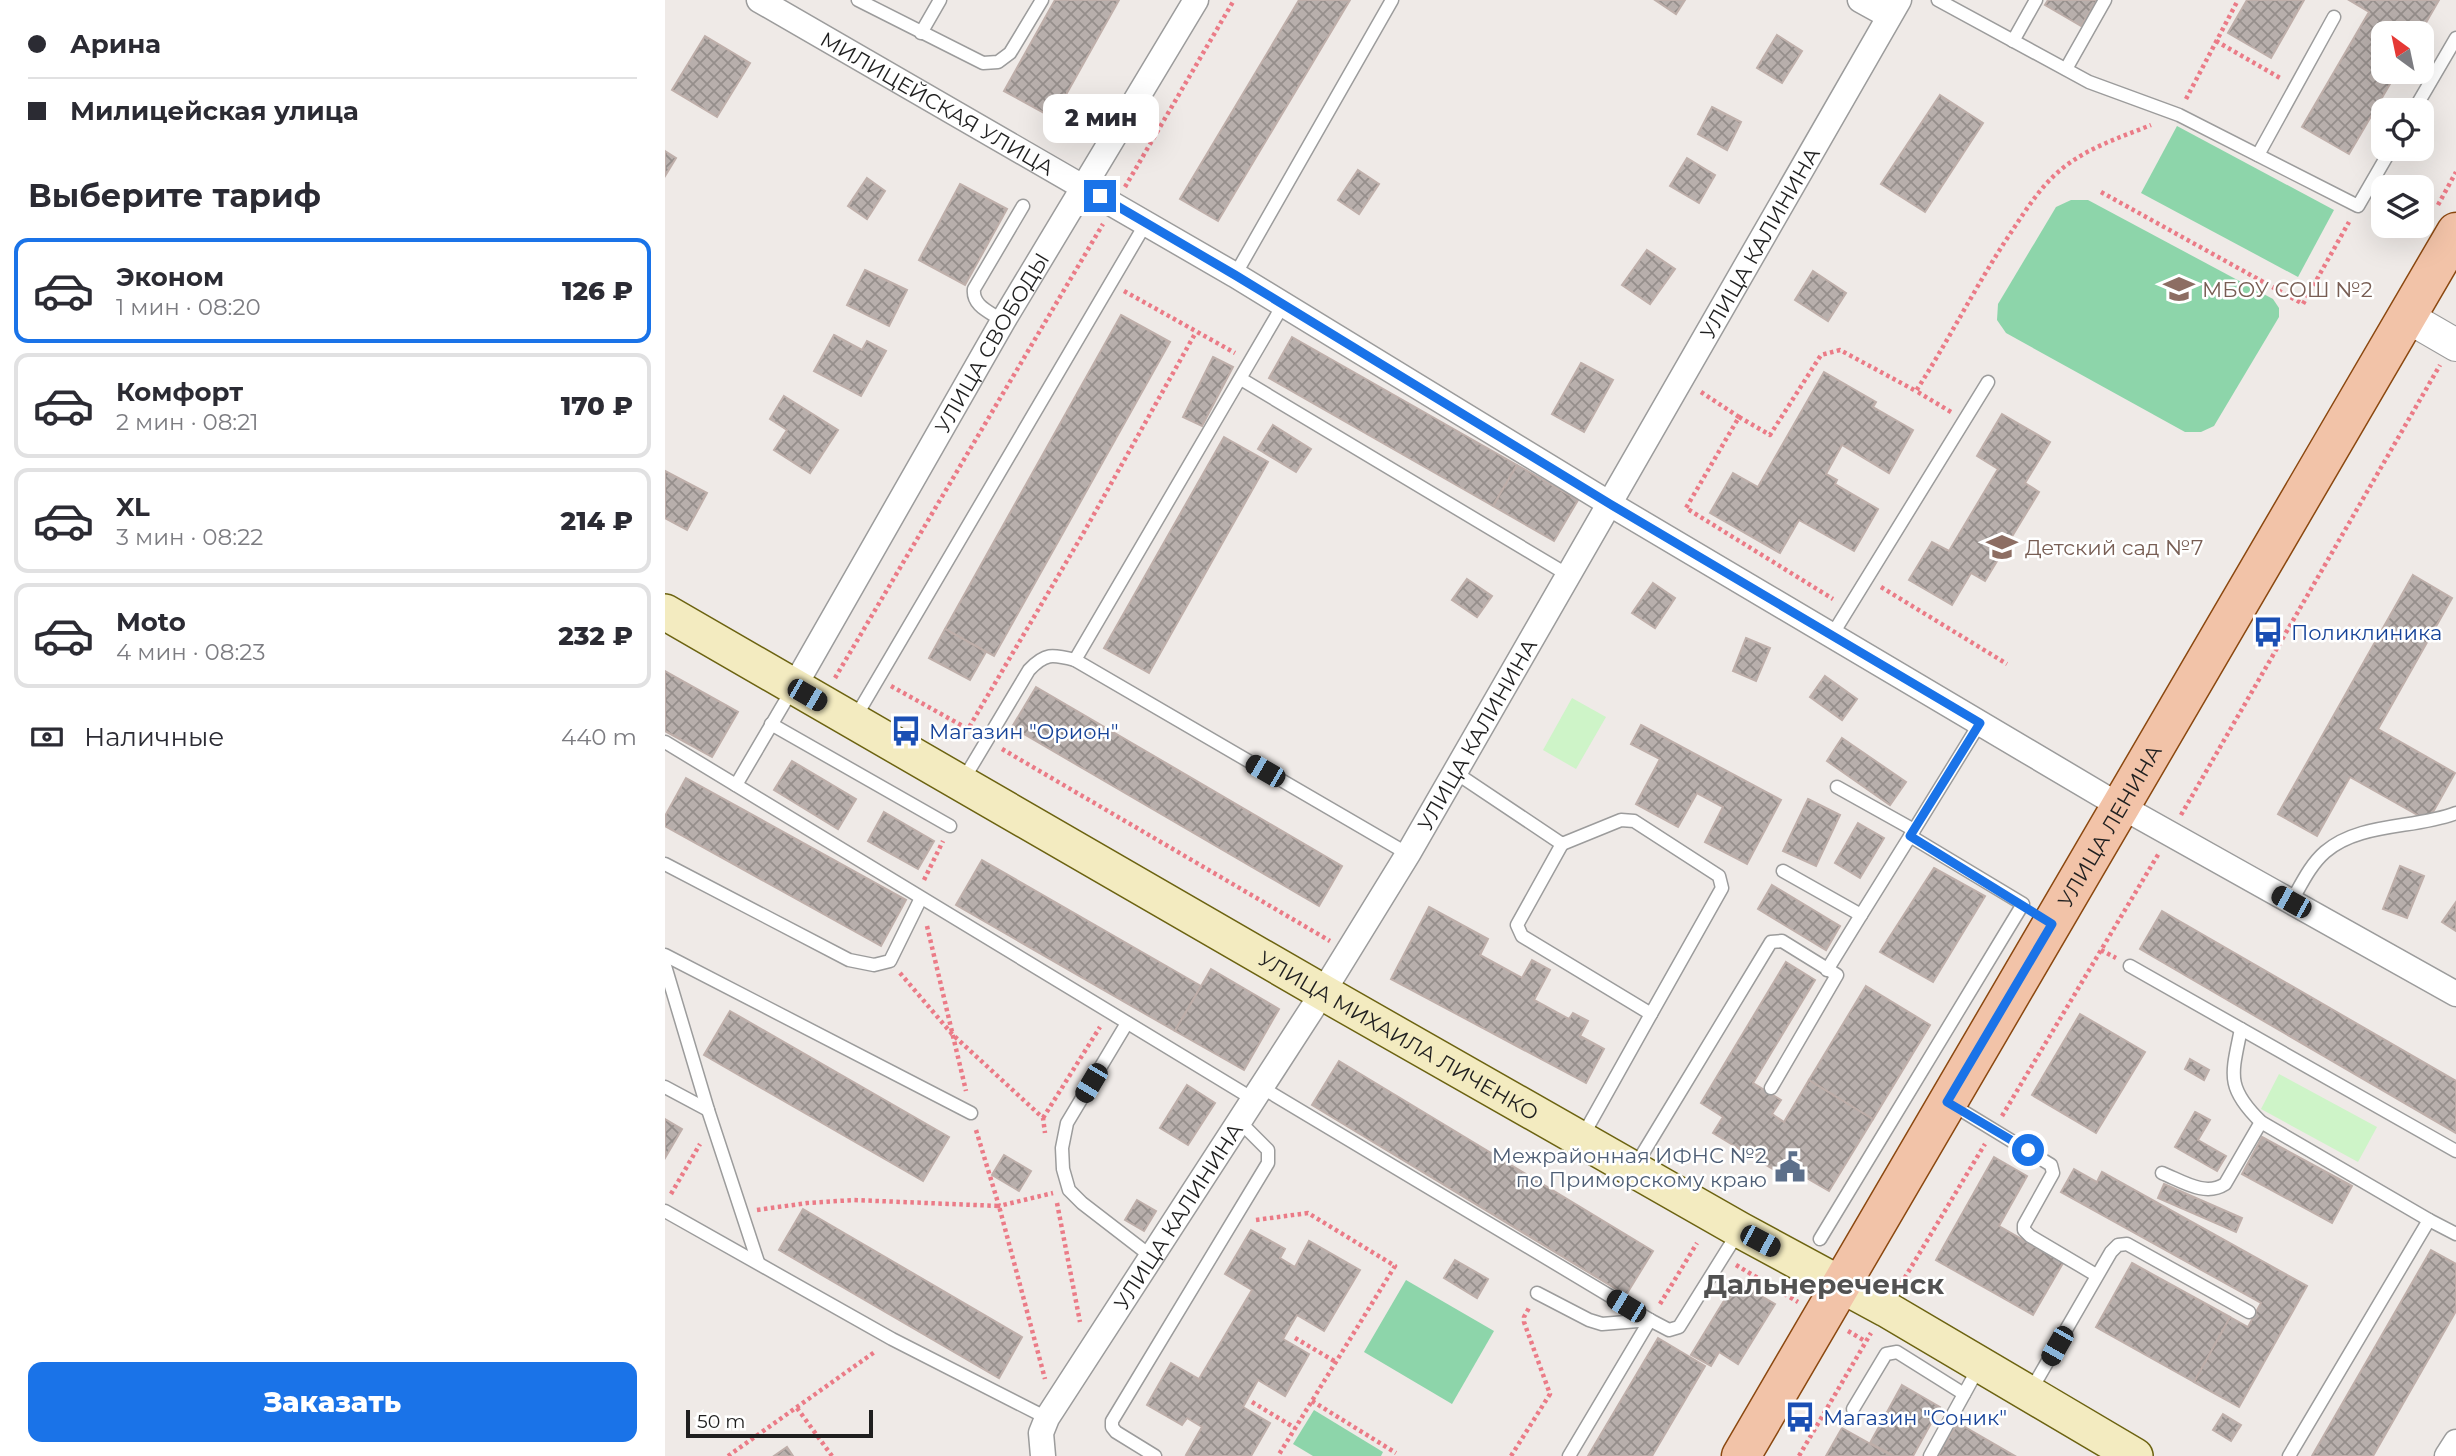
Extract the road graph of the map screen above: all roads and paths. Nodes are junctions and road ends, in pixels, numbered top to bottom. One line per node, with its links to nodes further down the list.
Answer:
1 (759, 0): 25 (street, МИЛИЦЕЙСКАЯ УЛИЦА)
2 (858, 0): 15 (lane)
3 (940, 0): 15 (lane)
4 (1042, 0): 15 (lane)
5 (1196, 0): 25 (street, УЛИЦА СВОБОДЫ)
6 (1234, 0): 27 (path)
7 (1392, 0): 32 (lane)
8 (1860, 0): 13 (street)
9 (2036, 0): 17 (lane)
10 (2105, 0): 19 (lane)
11 (2238, 0): 18 (path)
12 (1944, 1): 17 (lane)
13 (1894, 8): 41 (street, УЛИЦА КАЛИНИНА)
14 (2335, 18): 20 (lane)
15 (921, 33)
16 (2456, 38): 21 (lane)
17 (2013, 41): 19 (lane)
18 (2216, 41): 20 (path); 22 (path)
19 (2066, 69): 22 (lane)
20 (2296, 87): 23 (lane)
21 (2421, 98)
22 (2179, 115): 23 (lane); 43 (path)
23 (2258, 155): 29 (lane)
24 (2384, 161): 29 (lane)
25 (1084, 187): 27 (street, МИЛИЦЕЙСКАЯ УЛИЦА); 36 (street, УЛИЦА СВОБОДЫ)
26 (2101, 192): 29 (path)
27 (1115, 204): 30 (street, МИЛИЦЕЙСКАЯ УЛИЦА); 55 (path)
28 (1023, 206): 36 (lane)
29 (2358, 206)
30 (1146, 223): 32 (street, МИЛИЦЕЙСКАЯ УЛИЦА); 33 (lane)
31 (2456, 232): 35 (main road, УЛИЦА ЛЕНИНА)
32 (1235, 275): 34 (street, МИЛИЦЕЙСКАЯ УЛИЦА)
33 (1111, 284): 37 (path); 54 (lane)
34 (1283, 305): 39 (lane); 46 (street, МИЛИЦЕЙСКАЯ УЛИЦА)
35 (2406, 316): 38 (street); 66 (main road, УЛИЦА ЛЕНИНА)
36 (1003, 321): 55 (street, УЛИЦА СВОБОДЫ)
37 (1196, 332): 39 (path); 59 (path)
38 (2456, 345)
39 (1251, 362): 40 (lane)
40 (1241, 379): 47 (lane); 52 (lane)
41 (1681, 379): 44 (path); 46 (street, УЛИЦА КАЛИНИНА)
42 (1988, 382): 45 (lane)
43 (1916, 391): 44 (path); 45 (path)
44 (1739, 417): 49 (path)
45 (1965, 420): 48 (lane)
46 (1610, 504): 47 (street, УЛИЦА КАЛИНИНА); 51 (street, МИЛИЦЕЙСКАЯ УЛИЦА)
47 (1568, 575): 62 (street, УЛИЦА КАЛИНИНА)
48 (1868, 579): 49 (lane); 53 (path)
49 (1849, 609): 51 (lane)
50 (665, 612): 55 (main road, УЛИЦА МИХАИЛА ЛИЧЕНКО)
51 (1832, 635): 57 (street, МИЛИЦЕЙСКАЯ УЛИЦА)
52 (1075, 660): 60 (lane); 71 (lane)
53 (2007, 664)
54 (879, 679): 56 (lane); 59 (path)
55 (807, 695): 56 (main road, УЛИЦА МИХАИЛА ЛИЧЕНКО); 58 (lane)
56 (853, 721): 63 (main road, УЛИЦА МИХАИЛА ЛИЧЕНКО)
57 (1980, 723): 66 (street, МИЛИЦЕЙСКАЯ УЛИЦА); 69 (lane)
58 (771, 724): 64 (lane); 68 (lane)
59 (968, 729): 60 (path)
60 (987, 740): 63 (lane); 78 (path)
61 (665, 742): 64 (lane)
62 (1456, 773): 70 (lane); 71 (street, УЛИЦА КАЛИНИНА)
63 (962, 782): 84 (main road, УЛИЦА МИХАИЛА ЛИЧЕНКО)
64 (736, 785): 74 (lane)
65 (1837, 787): 69 (lane)
66 (2122, 806): 75 (street, МИЛИЦЕЙСКАЯ УЛИЦА); 76 (main road, УЛИЦА ЛЕНИНА)
67 (2456, 813): 75 (lane)
68 (950, 826): 74 (path)
69 (1912, 833): 76 (lane); 77 (lane)
70 (1562, 844): 87 (lane); 87 (lane)
71 (1408, 854): 78 (street, УЛИЦА КАЛИНИНА)
72 (665, 863): 80 (lane)
73 (1783, 871): 77 (lane)
74 (920, 898): 80 (lane); 86 (lane); 90 (path)
75 (2291, 902): 85 (street, МИЛИЦЕЙСКАЯ УЛИЦА)
76 (2038, 914): 94 (main road, УЛИЦА ЛЕНИНА); 115 (lane)
77 (1861, 915): 83 (lane)
78 (1348, 951): 84 (street, УЛИЦА КАЛИНИНА)
79 (665, 955): 95 (lane)
80 (890, 961): 90 (path)
81 (665, 966): 96 (lane)
82 (2130, 966): 89 (lane)
83 (1828, 970): 92 (lane); 103 (lane)
84 (1323, 992): 93 (street, УЛИЦА КАЛИНИНА); 101 (main road, УЛИЦА МИХАИЛА ЛИЧЕНКО)
85 (2456, 994)
86 (1109, 1013): 88 (lane); 97 (path)
87 (1651, 1014): 101 (lane)
88 (1127, 1023): 93 (lane); 118 (lane)
89 (2241, 1029): 99 (lane); 102 (lane)
90 (953, 1034): 95 (path); 97 (path)
91 (665, 1087): 96 (lane)
92 (1771, 1088)
93 (1257, 1093): 98 (street, УЛИЦА КАЛИНИНА); 126 (lane)
94 (1947, 1102): 120 (lane); 121 (main road, УЛИЦА ЛЕНИНА)
95 (971, 1113): 108 (path)
96 (711, 1116): 107 (path); 110 (lane)
97 (1043, 1118): 100 (path)
98 (1239, 1121): 112 (lane); 118 (street, УЛИЦА КАЛИНИНА)
99 (2261, 1122): 104 (lane); 111 (lane)
100 (1045, 1137)
101 (1581, 1139): 103 (main road, УЛИЦА МИХАИЛА ЛИЧЕНКО)
102 (2456, 1151)
103 (1634, 1168): 117 (main road, УЛИЦА МИХАИЛА ЛИЧЕНКО)
104 (2162, 1172)
105 (1053, 1181): 106 (path)
106 (1055, 1193): 108 (path); 127 (path)
107 (665, 1204)
108 (999, 1206): 110 (path); 132 (path)
109 (665, 1211): 119 (lane)
110 (742, 1212): 119 (lane)
111 (2429, 1220): 113 (lane); 153 (lane)
112 (1233, 1223): 130 (path); 145 (lane)
113 (2456, 1234)
114 (1686, 1236): 116 (path)
115 (1820, 1239)
116 (1697, 1243): 117 (path); 126 (path)
117 (1731, 1243): 121 (main road, УЛИЦА МИХАИЛА ЛИЧЕНКО); 123 (path); 126 (lane)
118 (1152, 1257): 138 (street, УЛИЦА КАЛИНИНА)
119 (758, 1262): 129 (lane)
120 (2097, 1275): 125 (lane); 133 (lane)
121 (1840, 1285): 124 (main road, УЛИЦА МИХАИЛА ЛИЧЕНКО); 149 (main road, УЛИЦА ЛЕНИНА)
122 (1537, 1293): 126 (lane); 147 (path)
123 (1803, 1305)
124 (1886, 1309): 131 (main road, УЛИЦА МИХАИЛА ЛИЧЕНКО); 150 (path)
125 (2249, 1311)
126 (1650, 1320): 148 (lane)
127 (1080, 1324)
128 (1295, 1338): 130 (path)
129 (892, 1339): 136 (path); 138 (lane)
130 (1336, 1362): 134 (path)
131 (1972, 1379): 133 (main road, УЛИЦА МИХАИЛА ЛИЧЕНКО); 137 (lane); 151 (lane)
132 (1048, 1390)
133 (2030, 1393): 152 (main road, УЛИЦА МИХАИЛА ЛИЧЕНКО)
134 (1312, 1401): 139 (path); 141 (path)
135 (1252, 1402): 139 (path)
136 (797, 1408): 143 (path); 144 (path)
137 (1853, 1409)
138 (1047, 1418): 142 (street, УЛИЦА КАЛИНИНА)
139 (1295, 1429): 146 (path)
140 (2456, 1442): 154 (street)
141 (1396, 1453)
142 (1041, 1455)
143 (728, 1456)
144 (832, 1456)
145 (1156, 1456)
146 (1278, 1456)
147 (1511, 1456)
148 (1569, 1456)
149 (1741, 1456)
150 (1799, 1456)
151 (1930, 1456)
152 (2134, 1456)
153 (2289, 1456)
154 (2448, 1456)

